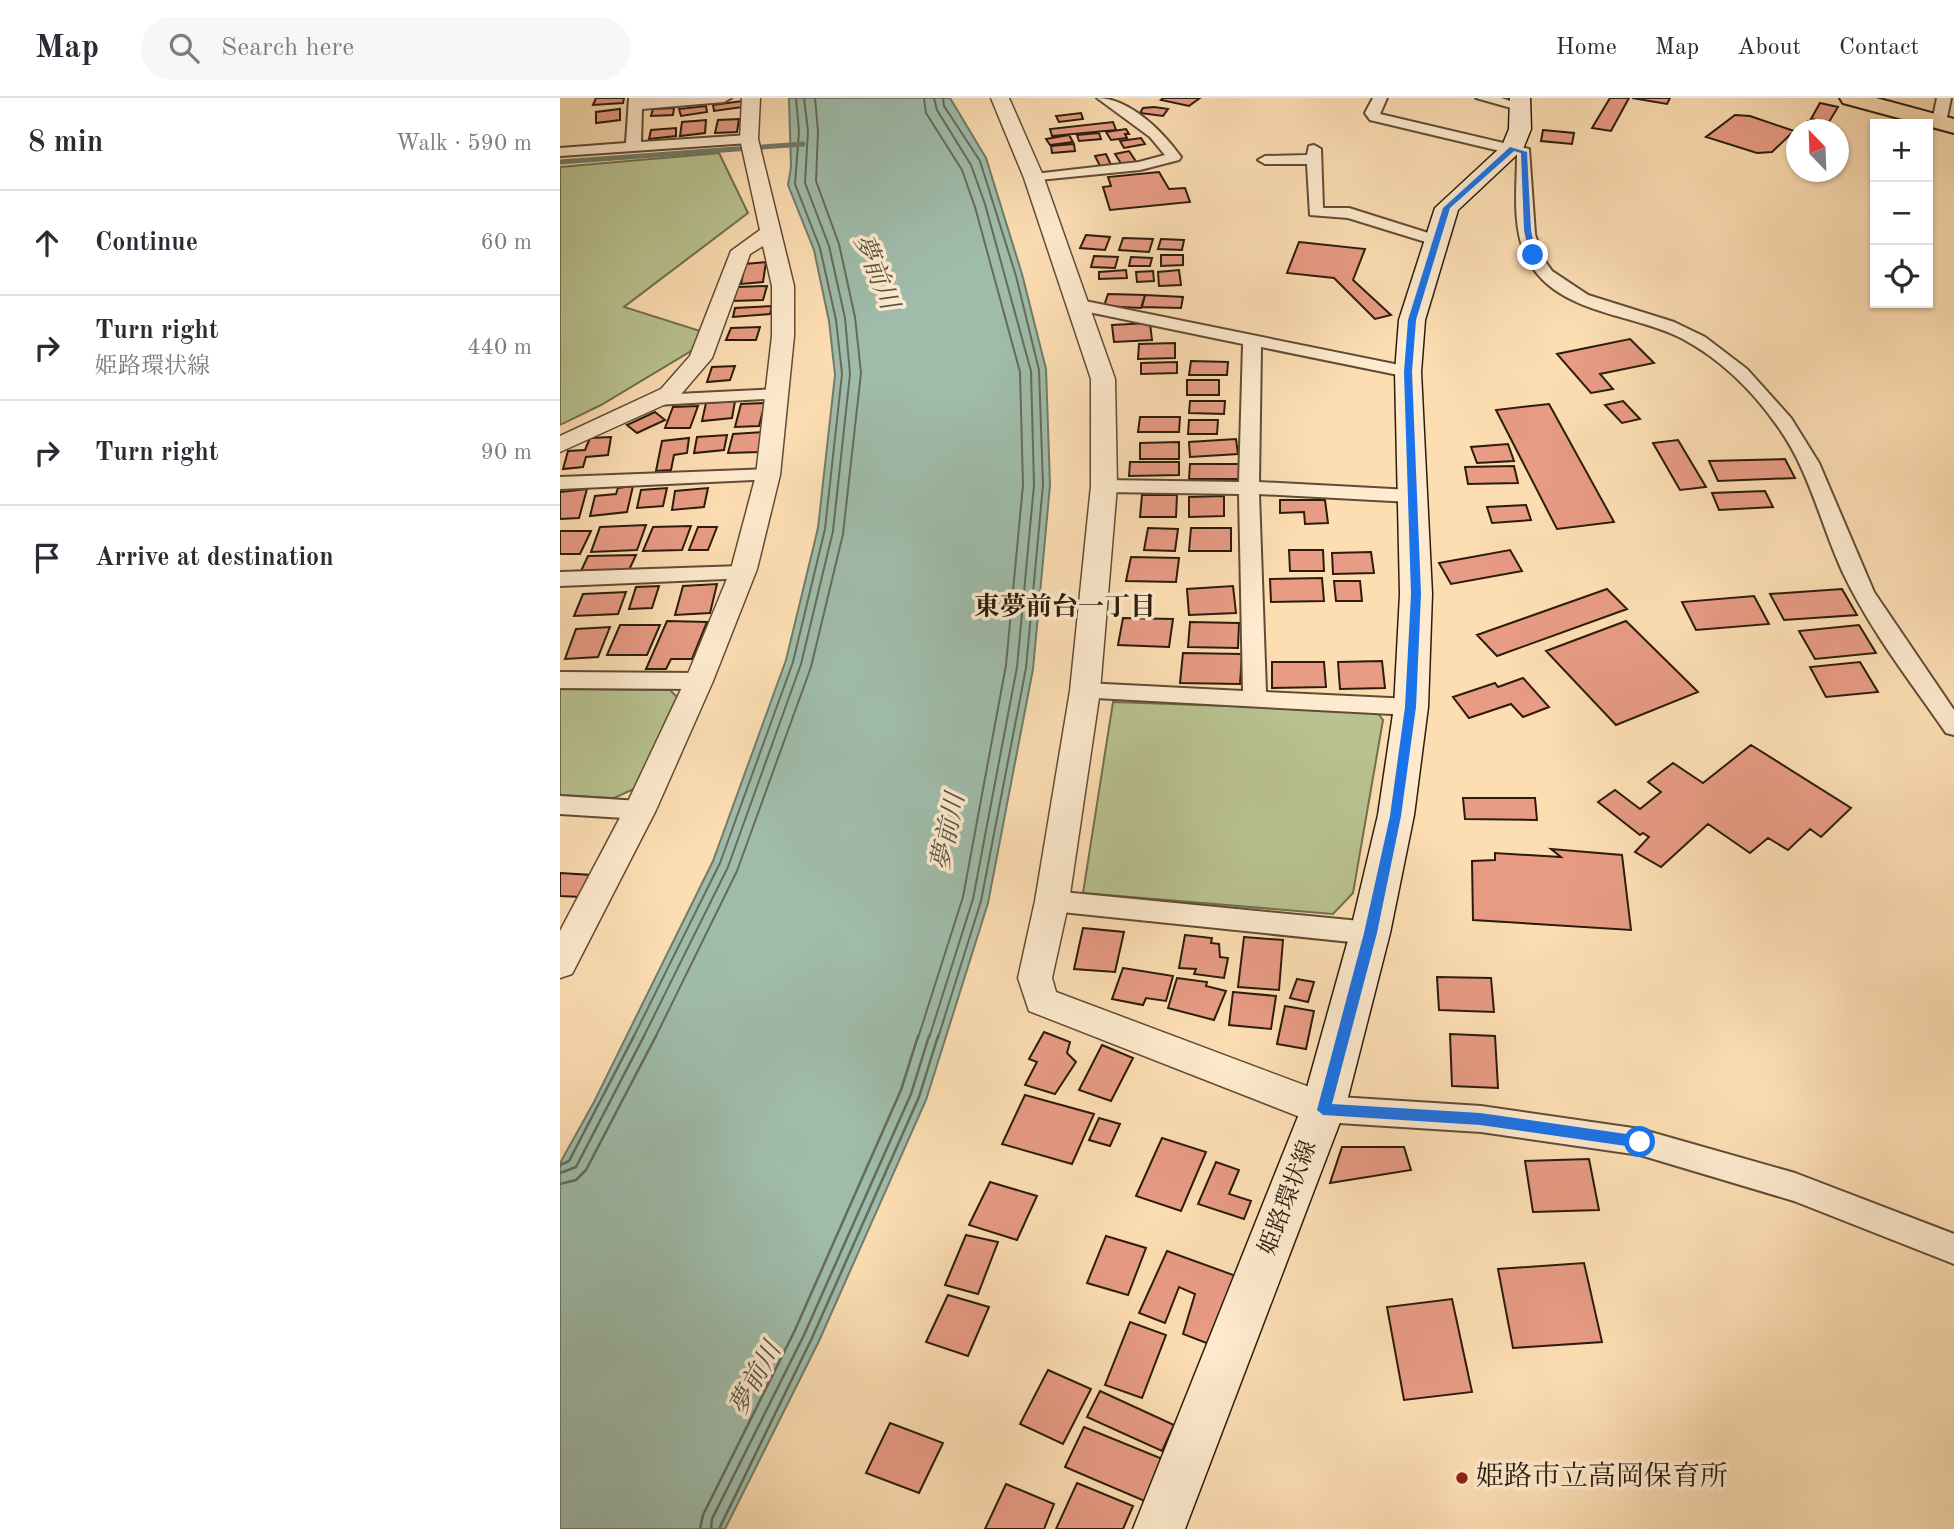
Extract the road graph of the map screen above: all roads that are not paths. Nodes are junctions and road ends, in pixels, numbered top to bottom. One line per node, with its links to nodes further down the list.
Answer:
1 (724, 98): 9 (street)
2 (751, 98): 12 (street)
3 (1000, 98): 17 (street)
4 (1104, 98): 17 (street)
5 (1380, 98): 14 (street)
6 (1483, 98): 10 (street)
7 (1851, 98): 11 (main road)
8 (1944, 98): 11 (street)
9 (635, 101): 13 (street)
10 (1521, 102): 14 (main road)
11 (1947, 124)
12 (749, 139): 13 (street); 18 (street)
13 (633, 148): 15 (street)
14 (1512, 149): 19 (main road, 姫路環状線); 38 (street)
15 (560, 152)
16 (1265, 160): 19 (street)
17 (1034, 178): 20 (street)
18 (770, 233): 23 (street); 24 (street)
19 (1435, 240): 22 (main road, 姫路環状線)
20 (1080, 304): 21 (street); 28 (street)
21 (1252, 338): 22 (street); 29 (street)
22 (1408, 372): 30 (main road, 姫路環状線)
23 (777, 394): 24 (street); 26 (street)
24 (656, 400): 25 (street)
25 (560, 445)
26 (768, 475): 27 (street); 31 (street)
27 (560, 483)
28 (1104, 486): 29 (street); 35 (street)
29 (1249, 488): 30 (street); 36 (street)
30 (1411, 496): 37 (main road, 姫路環状線)
31 (742, 573): 32 (street); 34 (street)
32 (560, 579)
33 (560, 680): 34 (street)
34 (699, 681): 40 (street)
35 (1085, 691): 36 (street); 41 (street)
36 (1255, 697): 37 (street)
37 (1410, 707): 42 (main road, 姫路環状線)
38 (1954, 727)
39 (560, 805): 40 (street)
40 (640, 810): 43 (street)
41 (1052, 901): 42 (street); 44 (street)
42 (1370, 933): 44 (main road, 姫路環状線)
43 (564, 949)
44 (1323, 1110): 45 (street); 46 (main road, 姫路環状線)
45 (1954, 1249)
46 (1159, 1529)

